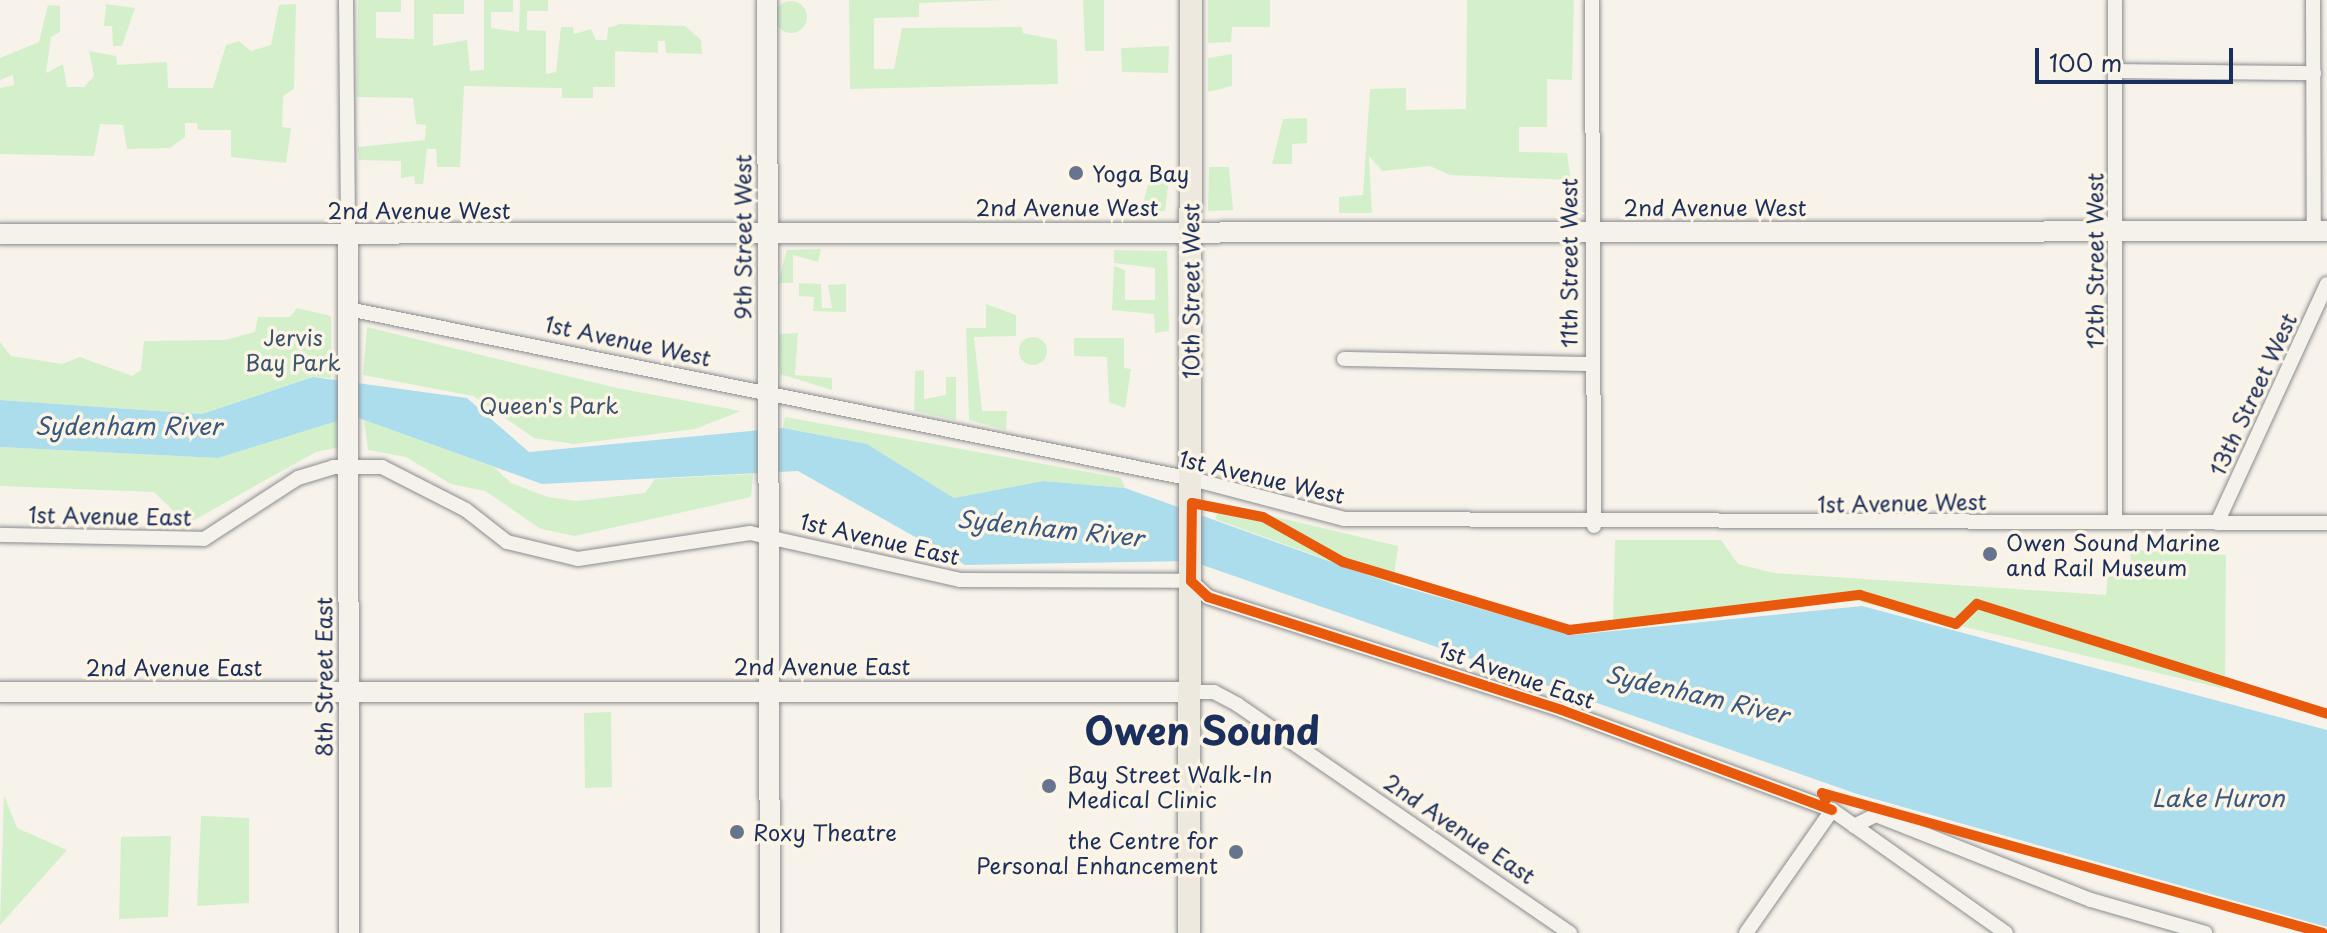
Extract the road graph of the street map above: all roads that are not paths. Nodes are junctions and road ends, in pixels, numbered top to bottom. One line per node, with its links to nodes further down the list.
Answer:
1 (346, 0): 15 (street)
2 (767, 0): 13 (street, 9th Street West)
3 (1191, 0): 10 (main road, 10th Street West)
4 (1592, 0): 11 (street, 11th Street West)
5 (2115, 0): 7 (street, 12th Street West)
6 (2313, 0): 8 (street)
7 (2115, 71): 8 (street); 9 (street, 12th Street West)
8 (2314, 73): 12 (street)
9 (2118, 230): 11 (street, 2nd Avenue West); 12 (street, 2nd Avenue West); 23 (street, 12th Street West)
10 (1190, 231): 11 (street, 2nd Avenue West); 13 (street, 2nd Avenue West); 22 (main road, 10th Street West)
11 (1591, 231): 19 (street, 11th Street West)
12 (2320, 231)
13 (766, 232): 15 (street, 2nd Avenue West); 20 (street, 9th Street West)
14 (0, 234): 15 (street, 2nd Avenue West)
15 (348, 236): 17 (street, 8th Street East)
16 (2327, 284): 24 (street, 13th Street West)
17 (348, 309): 20 (street, 1st Avenue West); 21 (street, 8th Street East)
18 (1344, 359): 19 (street)
19 (1590, 364): 26 (street, 11th Street West)
20 (767, 401): 22 (street, 1st Avenue West); 27 (street, 9th Street West)
21 (347, 466): 27 (street, 1st Avenue East); 28 (street, 1st Avenue East); 31 (street, 8th Street East)
22 (1192, 479): 26 (street, 1st Avenue West); 29 (main road, 10th Street West)
23 (2115, 521): 24 (street, 1st Avenue West); 26 (street, 1st Avenue West)
24 (2217, 523): 25 (street, 1st Avenue West)
25 (2327, 523)
26 (1594, 526)
27 (765, 534): 29 (street, 1st Avenue East); 30 (street, 9th Street West)
28 (0, 535)
29 (1191, 571): 33 (main road, 10th Street West); 34 (street, 1st Avenue East)
30 (768, 689): 31 (street, 2nd Avenue East); 33 (street, 2nd Avenue East); 37 (street, 9th Street West)
31 (347, 690): 32 (street, 2nd Avenue East); 36 (street, 8th Street East)
32 (0, 692)
33 (1189, 692): 38 (main road, 10th Street West); 39 (street, 2nd Avenue East)
34 (1832, 810): 35 (street, 1st Avenue East); 40 (street)
35 (1854, 826): 41 (street, 1st Avenue East); 42 (street)
36 (349, 933)
37 (770, 933)
38 (1189, 933)
39 (1570, 933)
40 (1746, 933)
41 (2006, 933)
42 (2205, 933)

